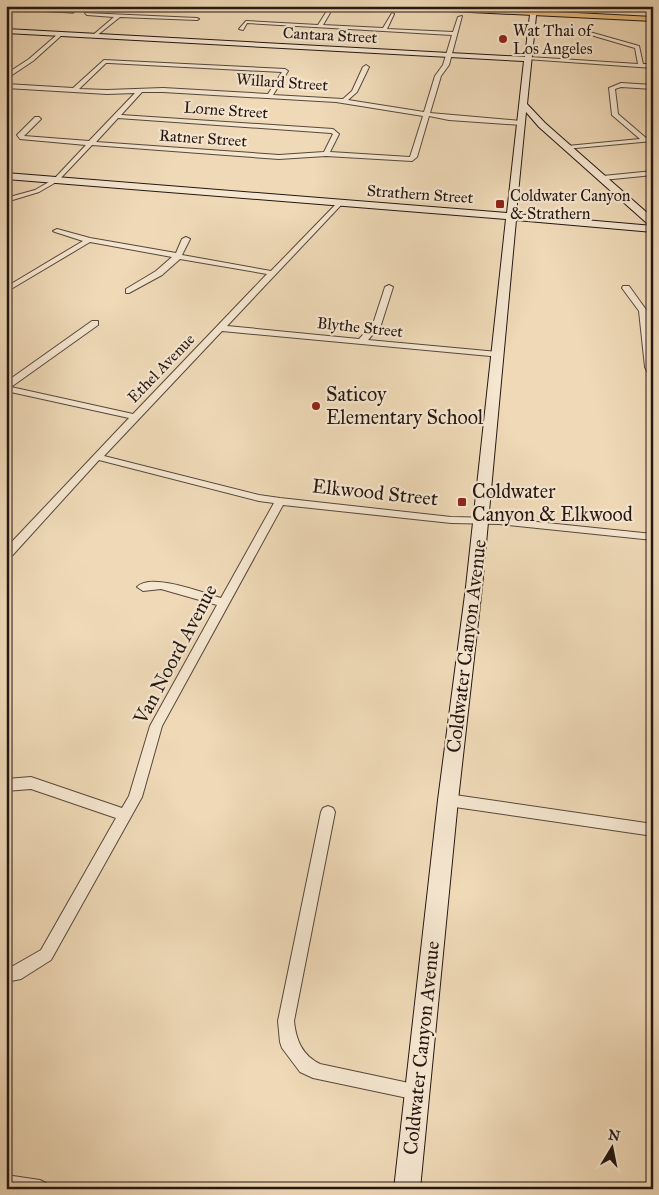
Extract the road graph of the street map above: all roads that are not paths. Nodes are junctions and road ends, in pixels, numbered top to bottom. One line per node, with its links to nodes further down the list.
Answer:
1 (332, 6): 9 (street)
2 (391, 10): 3 (main road); 11 (street)
3 (534, 10): 8 (main road); 18 (street, Coldwater Canyon Avenue)
4 (88, 14): 5 (street)
5 (119, 15): 7 (street); 16 (street)
6 (460, 16): 15 (street)
7 (197, 19)
8 (653, 19)
9 (319, 27): 10 (street); 11 (street)
10 (241, 29)
11 (384, 30): 15 (street)
12 (6, 32): 14 (street, Cantara Street)
13 (586, 32): 19 (street)
14 (60, 34): 16 (street, Cantara Street); 23 (street)
15 (455, 34): 17 (street)
16 (95, 36): 17 (street, Cantara Street)
17 (448, 55): 18 (street, Cantara Street); 31 (street)
18 (528, 59): 19 (street, Cantara Street); 30 (street, Coldwater Canyon Avenue)
19 (641, 65): 20 (street, Cantara Street)
20 (653, 66)
21 (366, 67): 29 (street)
22 (285, 71): 26 (street); 28 (street)
23 (6, 77)
24 (6, 86): 26 (street, Willard Street)
25 (653, 87): 38 (street)
26 (74, 90): 27 (street, Willard Street)
27 (140, 91): 28 (street, Willard Street); 32 (street)
28 (270, 96): 29 (street, Willard Street)
29 (344, 101): 31 (street, Willard Street)
30 (524, 105): 34 (street, Coldwater Canyon Avenue); 35 (street)
31 (426, 114): 34 (street, Willard Street); 42 (street, Ratner Street)
32 (117, 116): 39 (street); 42 (street, Lorne Street)
33 (37, 118): 39 (street, Ratner Street)
34 (521, 123): 35 (street); 36 (street, Willard Street); 40 (street, Coldwater Canyon Avenue)
35 (542, 125): 41 (street)
36 (551, 136): 40 (street); 41 (street, Willard Street)
37 (653, 139): 38 (street)
38 (645, 140): 41 (street)
39 (91, 144): 42 (street, Ratner Street); 47 (street)
40 (519, 147): 50 (street, Coldwater Canyon Avenue)
41 (567, 148): 45 (street)
42 (326, 154)
43 (653, 173): 45 (street)
44 (6, 176): 47 (street, Strathern Street)
45 (603, 178): 51 (street)
46 (6, 181): 47 (street, Strathern Street)
47 (53, 182): 48 (street); 49 (street, Strathern Street)
48 (6, 200)
49 (340, 203): 50 (street, Strathern Street); 57 (street, Ethel Avenue)
50 (512, 216): 52 (street, Strathern Street); 65 (street, Coldwater Canyon Avenue)
51 (653, 223)
52 (653, 229)
53 (57, 231): 55 (street)
54 (186, 239): 56 (street)
55 (89, 240): 56 (street); 60 (street)
56 (178, 256): 57 (street); 61 (street)
57 (272, 273): 63 (street, Ethel Avenue)
58 (389, 286): 64 (street)
59 (626, 288): 66 (street)
60 (6, 290)
61 (129, 291)
62 (95, 323): 67 (street)
63 (220, 328): 64 (street, Blythe Street); 68 (street, Ethel Avenue)
64 (362, 342): 65 (street, Blythe Street)
65 (498, 355): 71 (street, Coldwater Canyon Avenue)
66 (653, 375)
67 (6, 387): 68 (street)
68 (135, 417): 69 (street, Ethel Avenue)
69 (97, 457): 70 (street, Elkwood Street); 73 (street, Ethel Avenue)
70 (280, 501): 71 (street, Elkwood Street); 75 (street, Van Noord Avenue)
71 (480, 521): 72 (street, Elkwood Street); 77 (street, Coldwater Canyon Avenue)
72 (653, 537)
73 (6, 555)
74 (143, 587): 75 (street)
75 (224, 603): 79 (street, Van Noord Avenue)
76 (6, 785): 79 (street)
77 (448, 800): 80 (street); 82 (street, Coldwater Canyon Avenue)
78 (328, 812): 82 (street)
79 (126, 815): 81 (street, Van Noord Avenue)
80 (653, 830)
81 (11, 974)
82 (417, 1092): 85 (street, Coldwater Canyon Avenue)
83 (6, 1184): 84 (street)
84 (40, 1189)
85 (406, 1189)

